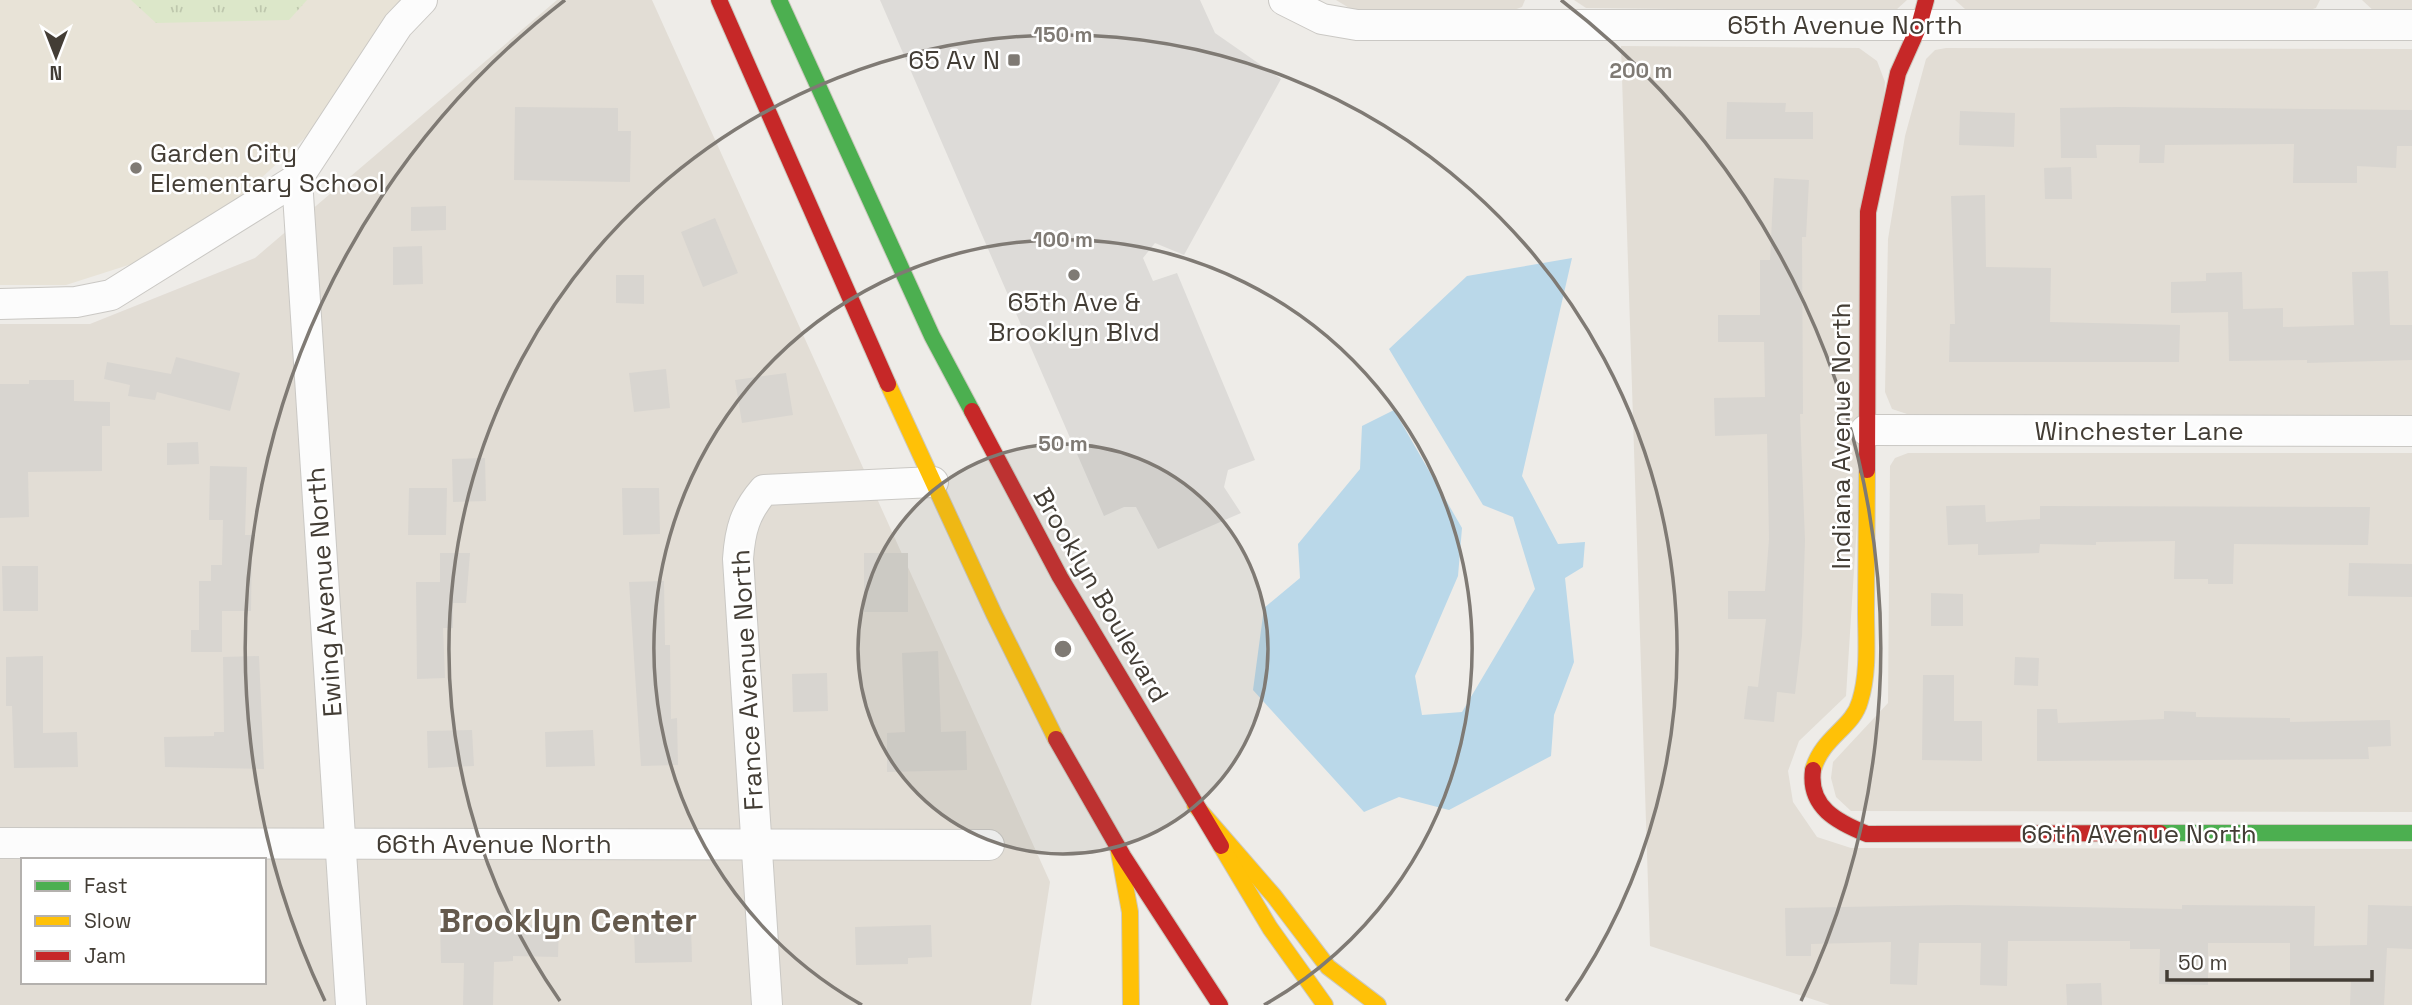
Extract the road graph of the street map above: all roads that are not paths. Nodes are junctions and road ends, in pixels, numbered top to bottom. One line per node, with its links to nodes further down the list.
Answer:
1 (422, 0): 9 (street)
2 (719, 0): 13 (main road)
3 (779, 0): 14 (main road, Brooklyn Boulevard)
4 (1284, 0): 5 (street, 65th Avenue North)
5 (1549, 12): 7 (street, 65th Avenue North)
6 (2337, 12): 7 (street, 65th Avenue North); 8 (street, 65th Avenue North)
7 (1923, 13): 11 (main road, Indiana Avenue North)
8 (2412, 25)
9 (298, 179): 10 (street); 18 (street, Ewing Avenue North)
10 (0, 304)
11 (1866, 430): 12 (street, Winchester Lane); 16 (main road, Indiana Avenue North)
12 (2412, 431)
13 (933, 482): 19 (street, France Avenue North); 21 (main road)
14 (1195, 805): 26 (main road, Brooklyn Boulevard); 27 (main road)
15 (2412, 833): 16 (main road, 66th Avenue North)
16 (1867, 834)
17 (0, 843): 18 (street, 66th Avenue North)
18 (341, 843): 19 (street, 66th Avenue North); 22 (street, Ewing Avenue North)
19 (755, 845): 20 (street, 66th Avenue North); 23 (street, France Avenue North)
20 (989, 845)
21 (1118, 846): 24 (main road); 25 (main road)
22 (351, 1005)
23 (767, 1005)
24 (1131, 1005)
25 (1220, 1005)
26 (1325, 1005)
27 (1378, 1005)

